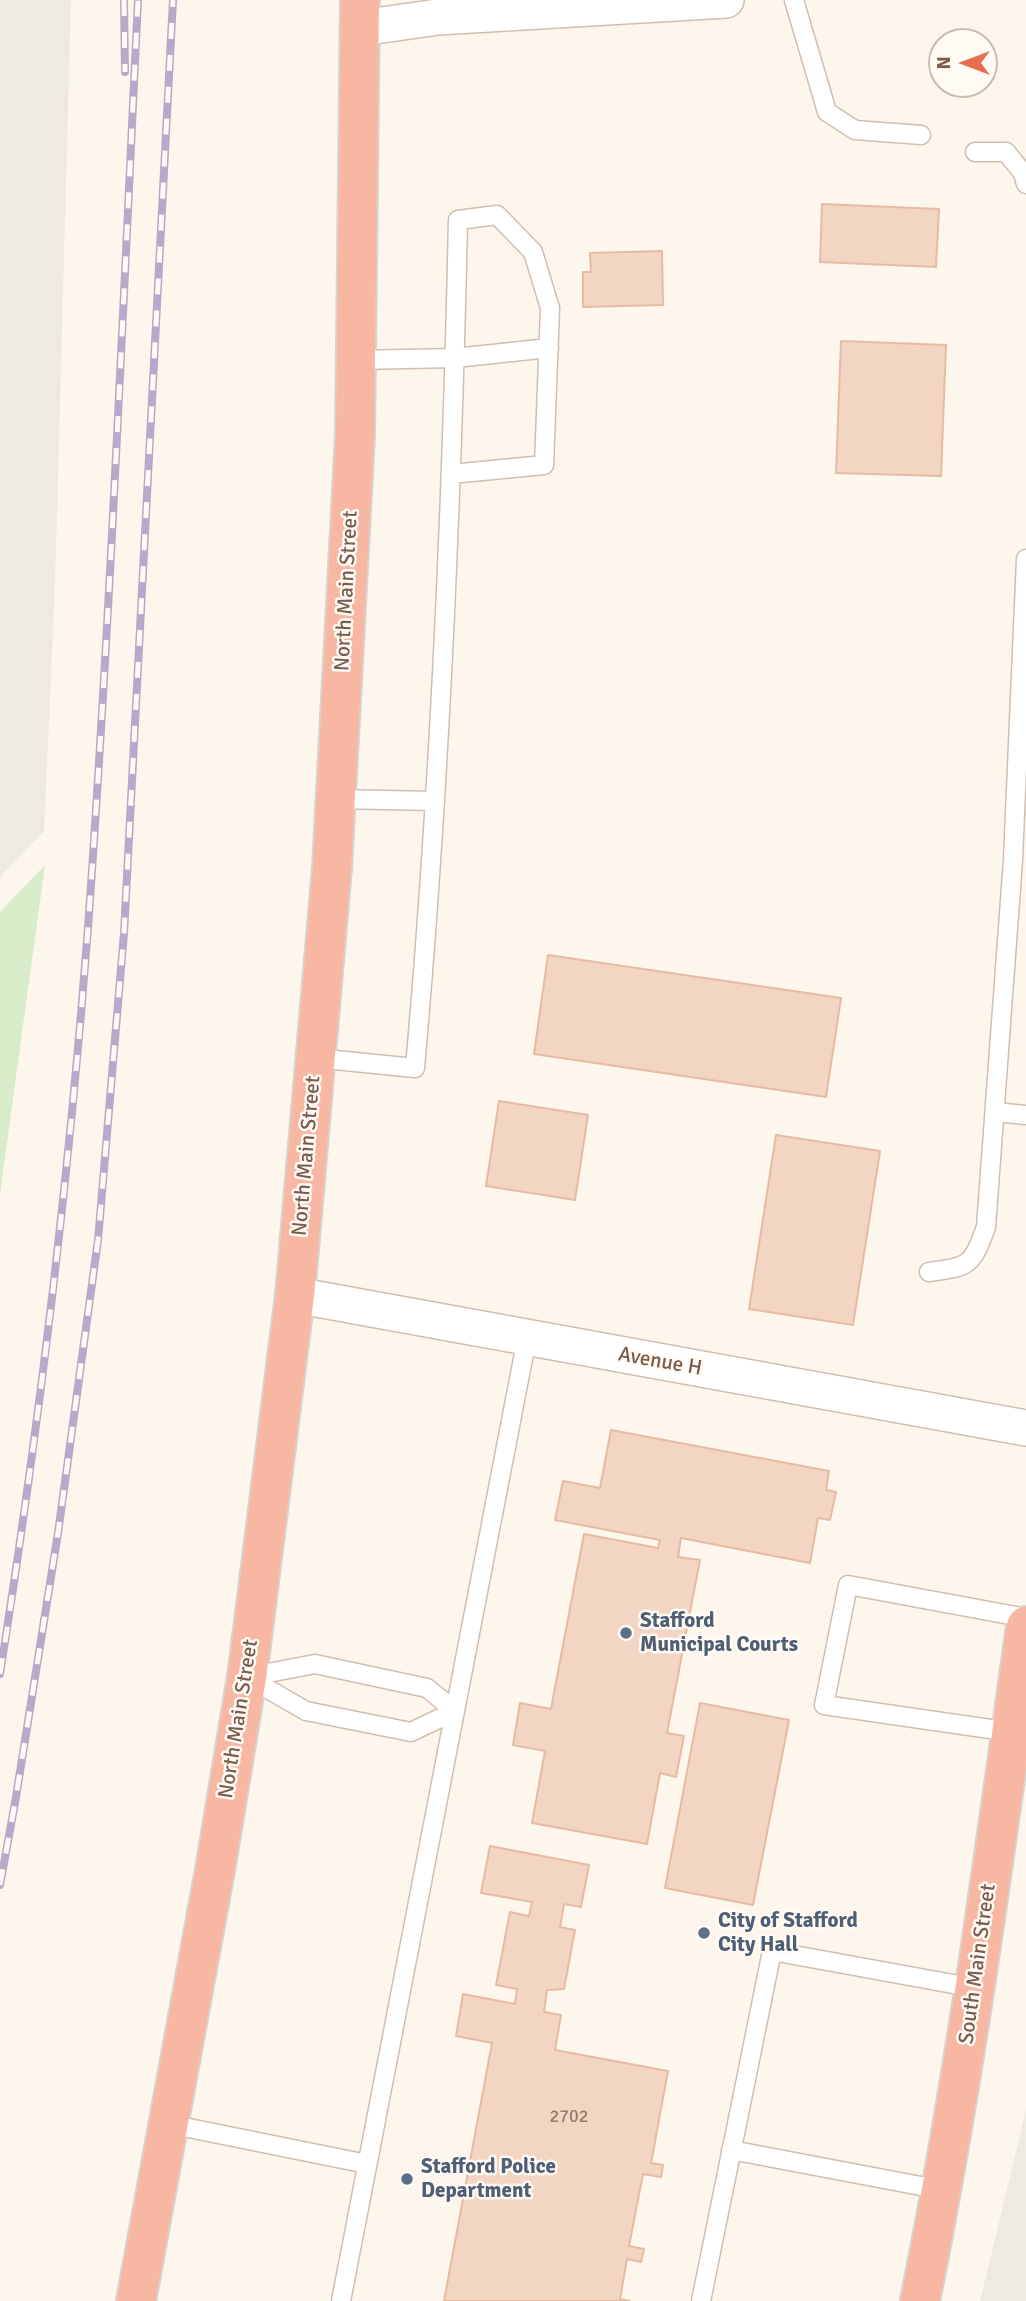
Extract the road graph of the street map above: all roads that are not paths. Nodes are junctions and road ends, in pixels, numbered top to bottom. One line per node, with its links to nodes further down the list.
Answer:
1 (726, 0): 3 (street)
2 (794, 0): 4 (lane)
3 (360, 14): 9 (highway, North Main Street)
4 (921, 135)
5 (975, 152): 6 (lane)
6 (1026, 184)
7 (549, 348): 8 (lane); 8 (lane); 10 (lane)
8 (455, 358): 9 (lane); 10 (lane)
9 (356, 360): 12 (highway, North Main Street)
10 (451, 474): 13 (lane)
11 (1026, 559): 14 (lane)
12 (336, 799): 13 (lane); 15 (highway, North Main Street)
13 (435, 801): 15 (lane)
14 (1019, 860): 16 (lane)
15 (315, 1058): 19 (highway, North Main Street)
16 (995, 1112): 17 (lane); 18 (lane)
17 (1026, 1115)
18 (929, 1272)
19 (295, 1295): 20 (street, Avenue H); 24 (highway, North Main Street)
20 (527, 1338): 21 (street, Avenue H); 25 (lane)
21 (1026, 1428)
22 (1026, 1618): 26 (lane)
23 (1026, 1626): 26 (highway, South Main Street)
24 (247, 1677): 25 (lane); 25 (lane); 28 (highway, North Main Street)
25 (455, 1711): 30 (lane)
26 (1011, 1732): 27 (highway, South Main Street)
27 (975, 1988): 29 (lane); 31 (highway, South Main Street)
28 (169, 2124): 30 (lane); 32 (highway, North Main Street)
29 (731, 2150): 31 (lane); 34 (lane)
30 (368, 2164): 33 (lane)
31 (942, 2190): 35 (highway, South Main Street)
32 (136, 2301)
33 (341, 2301)
34 (701, 2301)
35 (920, 2301)

